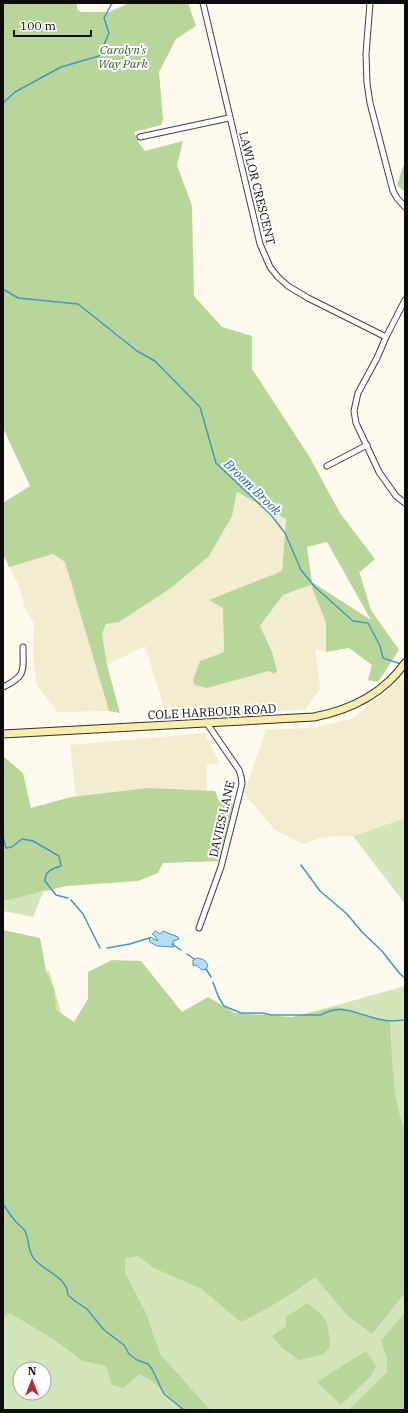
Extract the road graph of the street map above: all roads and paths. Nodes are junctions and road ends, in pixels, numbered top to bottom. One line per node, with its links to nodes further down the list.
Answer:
1 (203, 3): 3 (street, LAWLOR CRESCENT)
2 (370, 3): 5 (street)
3 (229, 118): 4 (street); 7 (street, LAWLOR CRESCENT)
4 (140, 137)
5 (405, 207)
6 (405, 300): 7 (street)
7 (386, 337): 8 (street)
8 (366, 445): 9 (street); 10 (street)
9 (327, 466)
10 (405, 504)
11 (23, 646): 13 (street)
12 (405, 663): 14 (main road, COLE HARBOUR ROAD)
13 (3, 687)
14 (206, 722): 15 (main road, COLE HARBOUR ROAD); 16 (street, DAVIES LANE)
15 (3, 734)
16 (200, 928)

